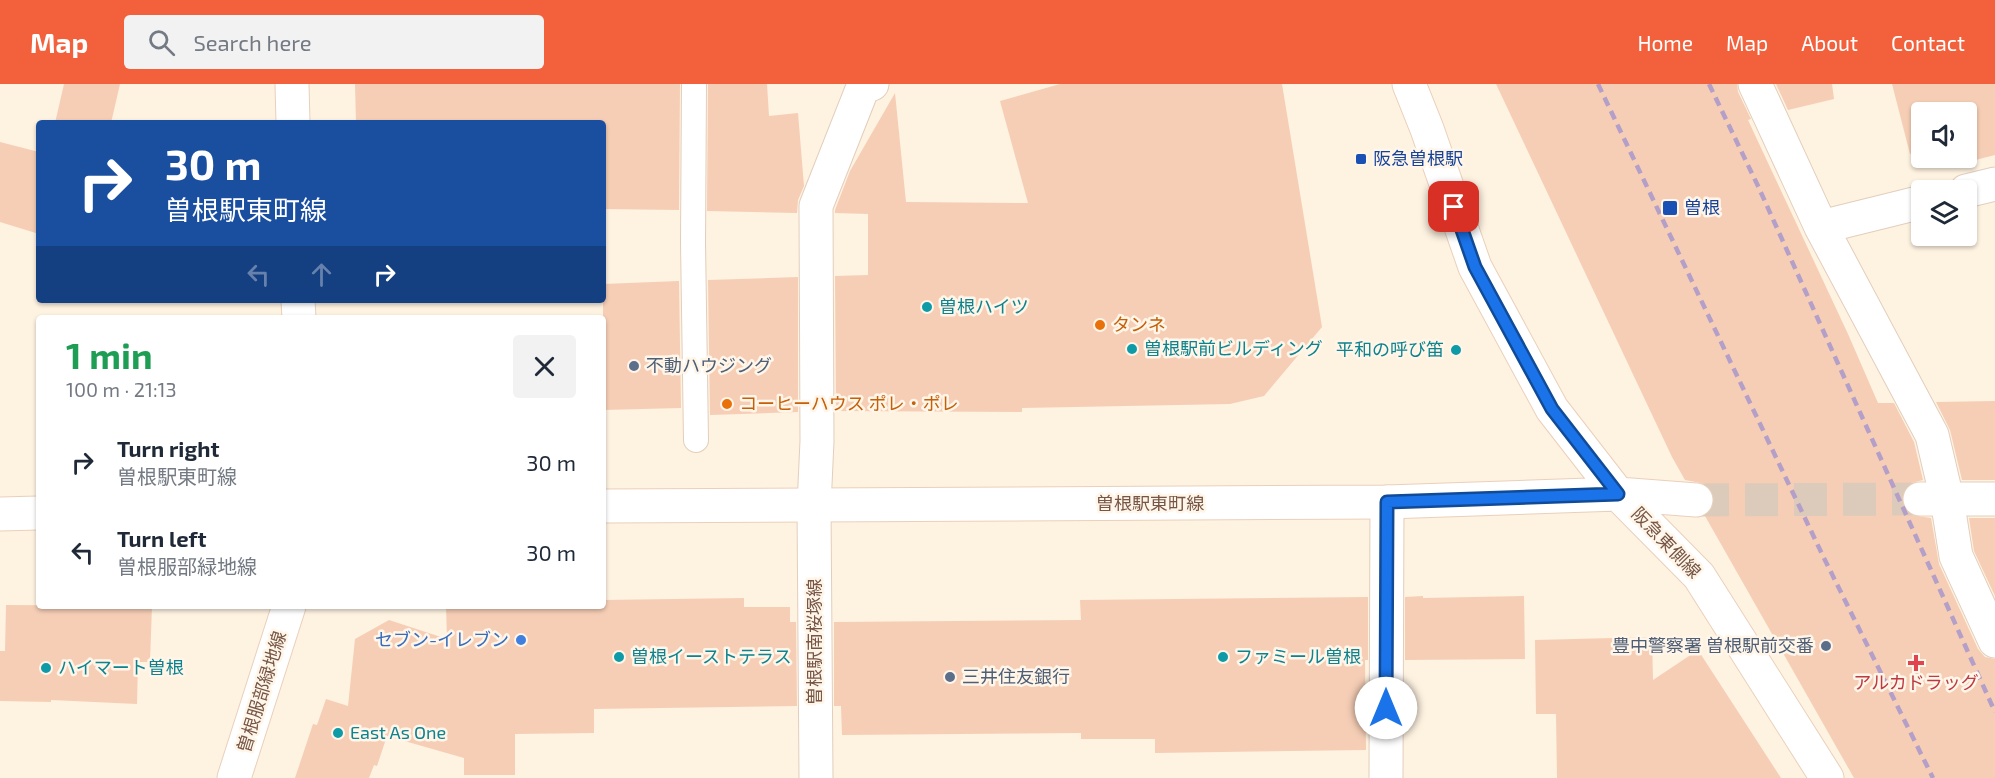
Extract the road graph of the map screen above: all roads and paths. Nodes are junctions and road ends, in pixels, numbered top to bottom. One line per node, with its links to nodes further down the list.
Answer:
1 (292, 84): 6 (street)
2 (694, 84): 11 (lane)
3 (1409, 84): 12 (street)
4 (1755, 84): 10 (street)
5 (866, 85): 18 (street, 曽根駅南桜塚線)
6 (293, 120)
7 (1995, 184): 8 (street)
8 (1977, 188)
9 (1911, 205): 10 (street)
10 (1821, 226): 13 (street)
11 (696, 440)
12 (1618, 494): 15 (street, 曽根駅東町線); 16 (street, 曽根駅東町線); 23 (street, 阪急東側線)
13 (1933, 499): 14 (street); 22 (street)
14 (1995, 499)
15 (1696, 500)
16 (1387, 502): 18 (street, 曽根駅東町線); 26 (street)
17 (606, 506): 18 (street, 曽根駅東町線)
18 (814, 506): 25 (street, 曽根駅南桜塚線)
19 (36, 513): 20 (street)
20 (0, 514)
21 (288, 609): 24 (street, 曽根服部緑地線)
22 (1995, 641)
23 (1821, 775)
24 (234, 778)
25 (816, 778)
26 (1386, 778)

